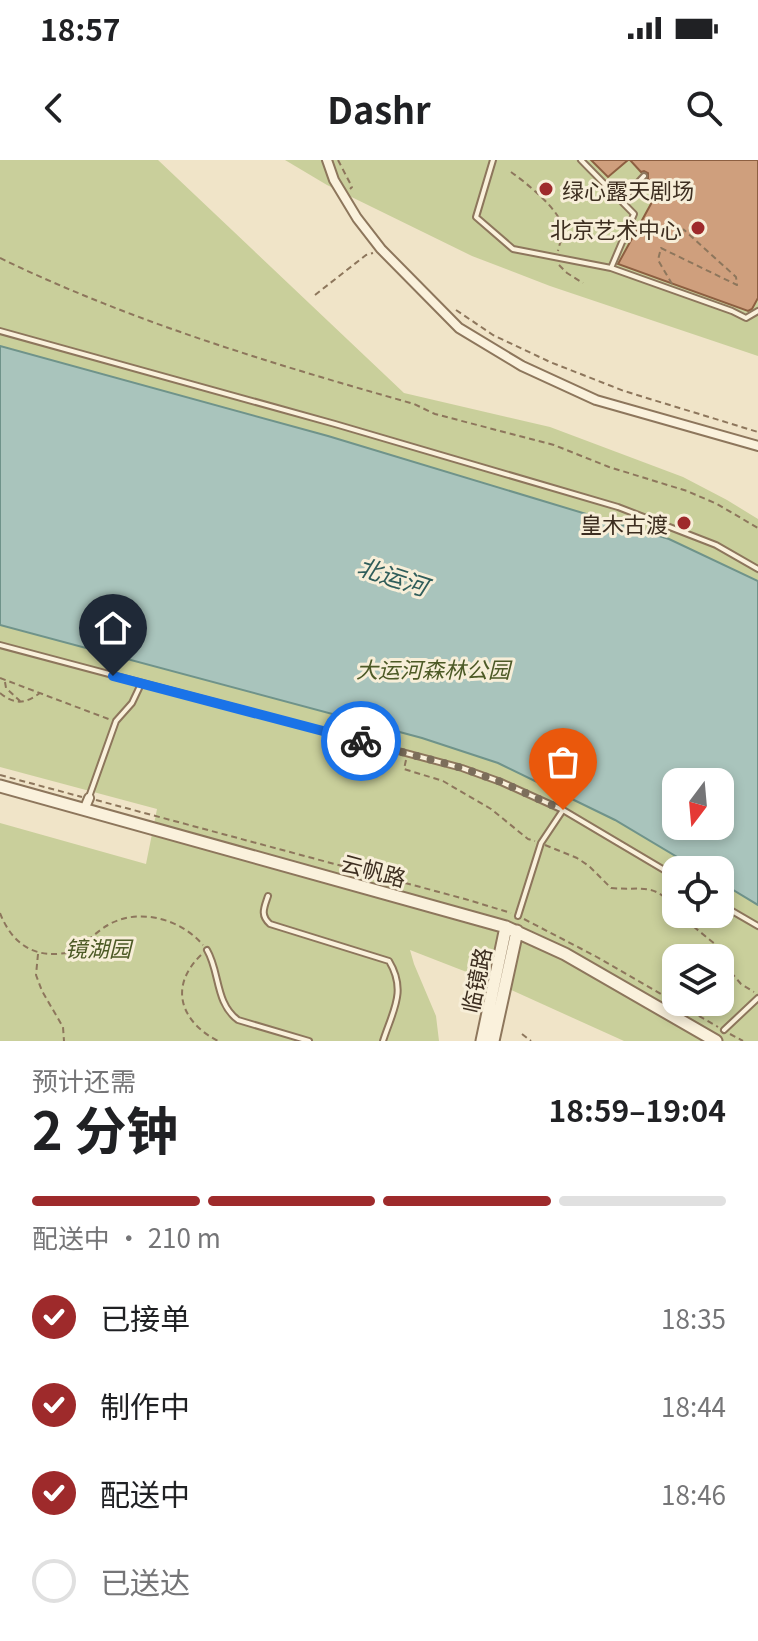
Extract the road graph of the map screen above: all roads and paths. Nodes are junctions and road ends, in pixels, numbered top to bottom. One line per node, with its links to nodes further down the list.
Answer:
1 (327, 160): 7 (street)
2 (338, 160): 7 (path)
3 (493, 160): 12 (lane)
4 (581, 160): 8 (lane)
5 (511, 172): 12 (path)
6 (644, 176): 8 (lane)
7 (344, 196): 10 (street)
8 (622, 200): 13 (lane)
9 (683, 229): 15 (path)
10 (381, 249): 16 (path); 21 (street)
11 (0, 258): 22 (path)
12 (557, 258): 13 (lane); 14 (path)
13 (611, 268): 15 (lane)
14 (583, 283)
15 (677, 292): 18 (lane)
16 (315, 295)
17 (456, 310): 20 (path)
18 (758, 311)
19 (0, 331): 23 (lane)
20 (758, 432)
21 (758, 446)
22 (758, 528)
23 (758, 569)
24 (0, 645): 26 (lane)
25 (2, 679): 27 (path); 29 (path)
26 (141, 684): 30 (lane); 31 (lane)
27 (40, 692): 29 (path); 30 (path)
28 (0, 693): 29 (path)
29 (21, 702)
30 (116, 721): 35 (lane)
31 (408, 753): 32 (lane); 33 (path)
32 (449, 764): 33 (path); 36 (lane)
33 (443, 781): 37 (path)
34 (0, 786): 35 (street, 云帆路)
35 (86, 804): 46 (street, 云帆路)
36 (563, 810): 37 (lane); 38 (lane)
37 (541, 843): 39 (path); 43 (lane)
38 (662, 869)
39 (662, 893)
40 (268, 896): 55 (lane)
41 (734, 912): 44 (lane)
42 (0, 913): 48 (path)
43 (518, 916)
44 (758, 926)
45 (695, 928): 49 (path)
46 (512, 929): 56 (street, 临镜路); 57 (street, 临镜路); 59 (street, 云帆路)
47 (207, 950): 48 (path); 53 (path); 54 (lane)
48 (38, 953): 52 (path)
49 (758, 996): 50 (lane)
50 (724, 1030)
51 (522, 1034): 58 (path)
52 (64, 1041)
53 (218, 1041)
54 (309, 1041)
55 (383, 1041)
56 (482, 1041)
57 (493, 1041)
58 (531, 1041)
59 (716, 1041)

